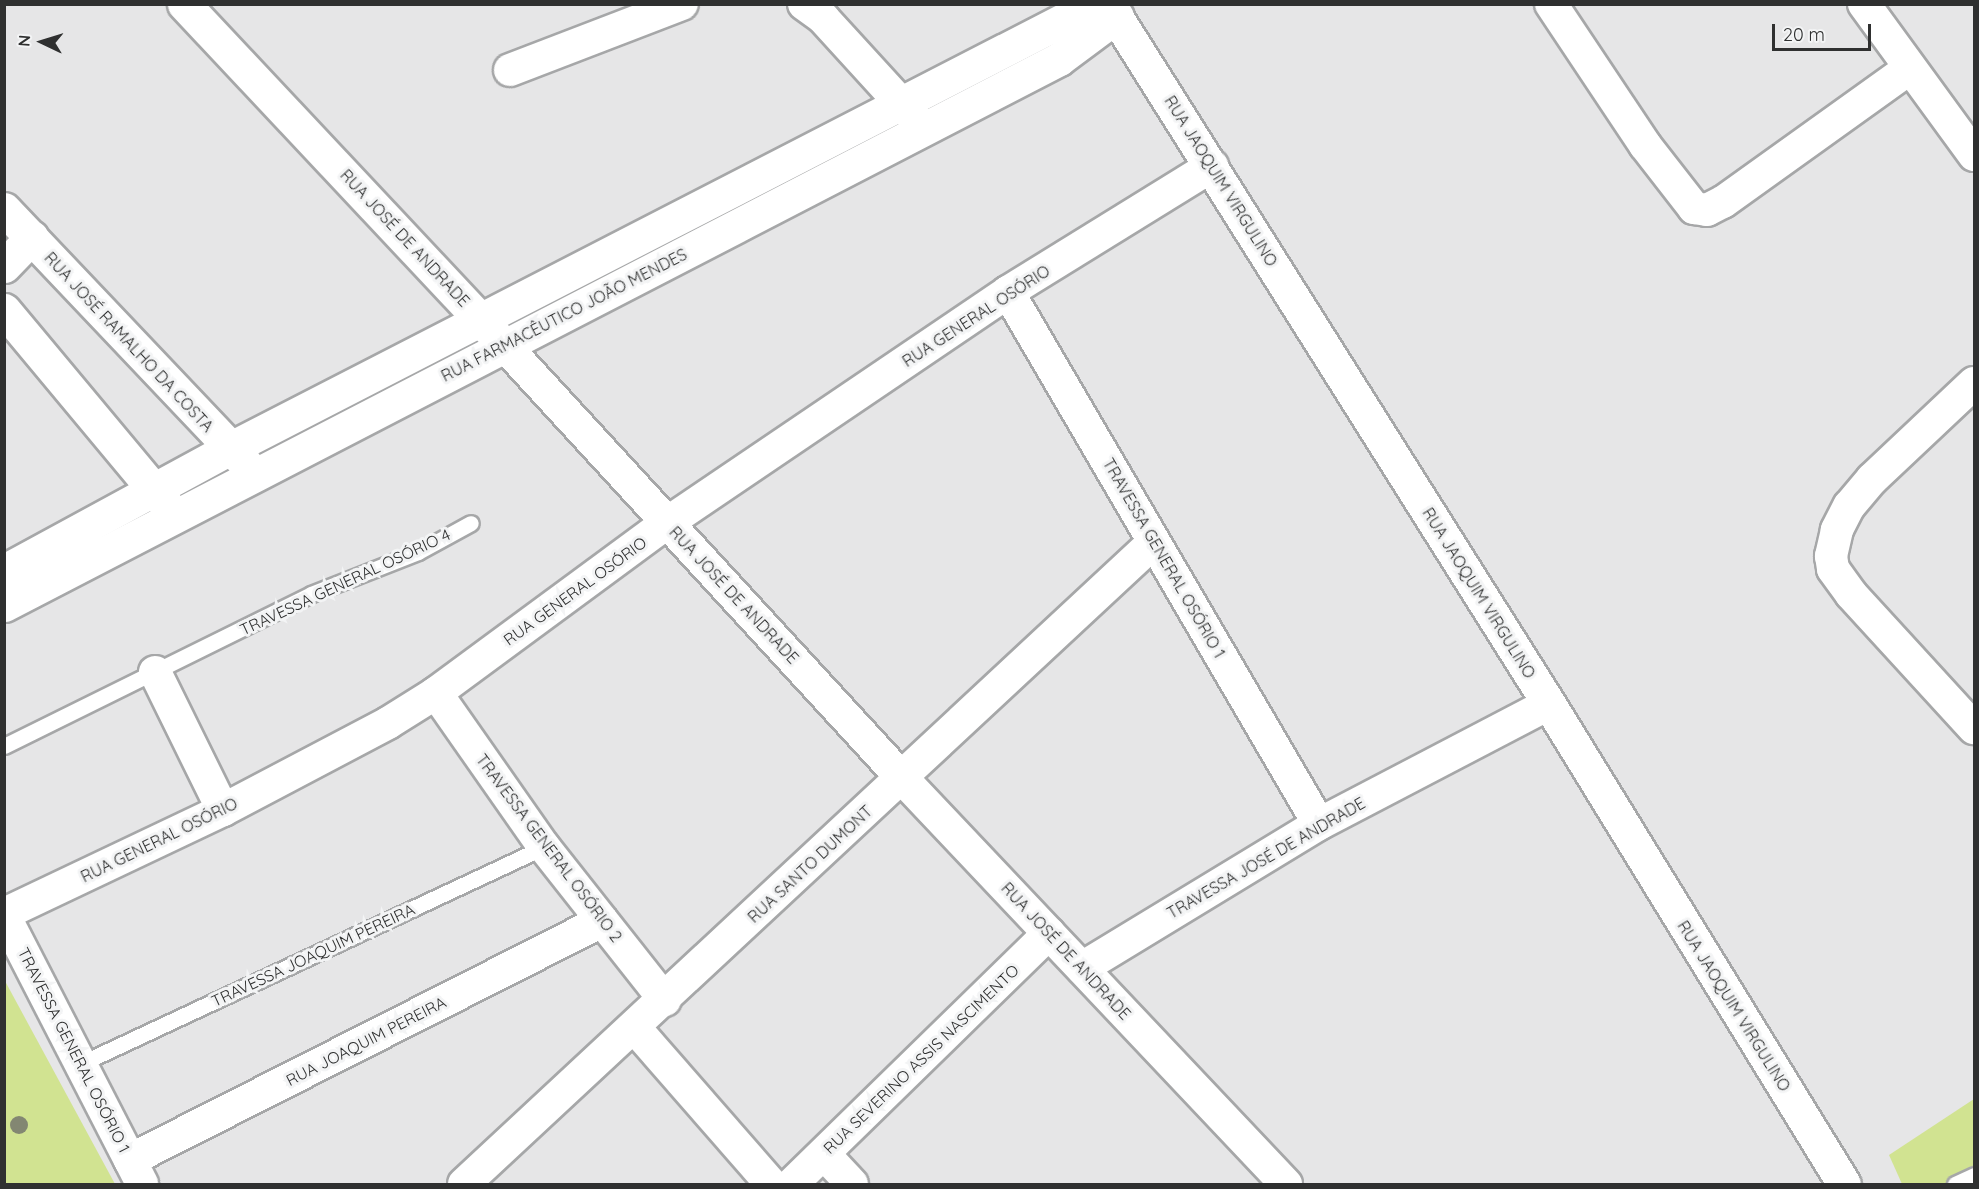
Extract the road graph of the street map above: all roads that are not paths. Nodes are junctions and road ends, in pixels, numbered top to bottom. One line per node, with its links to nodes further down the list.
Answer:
1 (184, 4): 18 (street, RUA JOSÉ DE ANDRADE)
2 (682, 4): 8 (street)
3 (804, 4): 9 (street)
4 (1551, 4): 7 (street)
5 (1864, 4): 7 (street)
6 (1112, 7): 9 (street, RUA FARMACÊUTICO JOÃO MENDES); 10 (street, RUA FARMACÊUTICO JOÃO MENDES); 12 (street, RUA JAOQUIM VIRGULINO)
7 (1910, 68): 11 (street)
8 (510, 70)
9 (903, 104): 10 (street); 18 (street, RUA FARMACÊUTICO JOÃO MENDES)
10 (924, 129): 19 (street, RUA FARMACÊUTICO JOÃO MENDES)
11 (1974, 155)
12 (1212, 166): 16 (street, RUA GENERAL OSÓRIO); 31 (street, RUA JAOQUIM VIRGULINO)
13 (4, 209): 14 (street, RUA JOSÉ RAMALHO DA COSTA)
14 (32, 237): 15 (street); 21 (street, RUA JOSÉ RAMALHO DA COSTA)
15 (4, 266)
16 (1008, 292): 25 (street, RUA GENERAL OSÓRIO); 26 (street, TRAVESSA GENERAL OSÓRIO 1)
17 (4, 310): 23 (street)
18 (483, 320): 19 (street, RUA JOSÉ DE ANDRADE); 21 (street, RUA FARMACÊUTICO JOÃO MENDES)
19 (505, 346): 22 (street, RUA FARMACÊUTICO JOÃO MENDES); 25 (street, RUA JOSÉ DE ANDRADE)
20 (1974, 382): 32 (street)
21 (229, 449): 22 (street, RUA JOSÉ RAMALHO DA COSTA); 23 (street, RUA FARMACÊUTICO JOÃO MENDES)
22 (256, 472): 23 (street, RUA FARMACÊUTICO JOÃO MENDES)
23 (166, 503): 27 (street, RUA FARMACÊUTICO JOÃO MENDES); 28 (street, RUA FARMACÊUTICO JOÃO MENDES)
24 (471, 523): 29 (lane, TRAVESSA GENERAL OSÓRIO 4)
25 (667, 523): 30 (street, RUA GENERAL OSÓRIO); 34 (street, RUA JOSÉ DE ANDRADE)
26 (1154, 542): 34 (street, RUA SANTO DUMONT); 36 (street, TRAVESSA GENERAL OSÓRIO 1)
27 (4, 571)
28 (4, 605)
29 (155, 672): 33 (lane, TRAVESSA GENERAL OSÓRIO 4); 35 (street)
30 (436, 693): 35 (street, RUA GENERAL OSÓRIO); 37 (street, TRAVESSA GENERAL OSÓRIO 2)
31 (1549, 704): 36 (street, TRAVESSA JOSÉ DE ANDRADE); 53 (street, RUA JAOQUIM VIRGULINO)
32 (1974, 728)
33 (4, 746)
34 (902, 778): 40 (street, RUA JOSÉ DE ANDRADE); 42 (street, RUA SANTO DUMONT)
35 (223, 810): 38 (street, RUA GENERAL OSÓRIO)
36 (1319, 824): 41 (street, TRAVESSA JOSÉ DE ANDRADE)
37 (544, 847): 39 (street, TRAVESSA GENERAL OSÓRIO 2); 44 (lane, TRAVESSA JOAQUIM PEREIRA)
38 (4, 915): 44 (street, TRAVESSA GENERAL OSÓRIO 1)
39 (602, 921): 42 (street, TRAVESSA GENERAL OSÓRIO 2); 46 (street, RUA JOAQUIM PEREIRA)
40 (1049, 933): 41 (street, RUA JOSÉ DE ANDRADE); 45 (street, RUA SEVERINO ASSIS NASCIMENTO)
41 (1082, 968): 52 (street, RUA JOSÉ DE ANDRADE)
42 (665, 1000): 43 (street, RUA SANTO DUMONT)
43 (635, 1028): 48 (street, RUA SANTO DUMONT); 49 (street)
44 (82, 1064): 46 (street, TRAVESSA GENERAL OSÓRIO 1)
45 (824, 1154): 50 (street, RUA SEVERINO ASSIS NASCIMENTO); 51 (street)
46 (136, 1172)
47 (1974, 1175): 54 (lane)
48 (464, 1185)
49 (771, 1185)
50 (792, 1185)
51 (852, 1185)
52 (1286, 1185)
53 (1844, 1185)
54 (1955, 1185)

